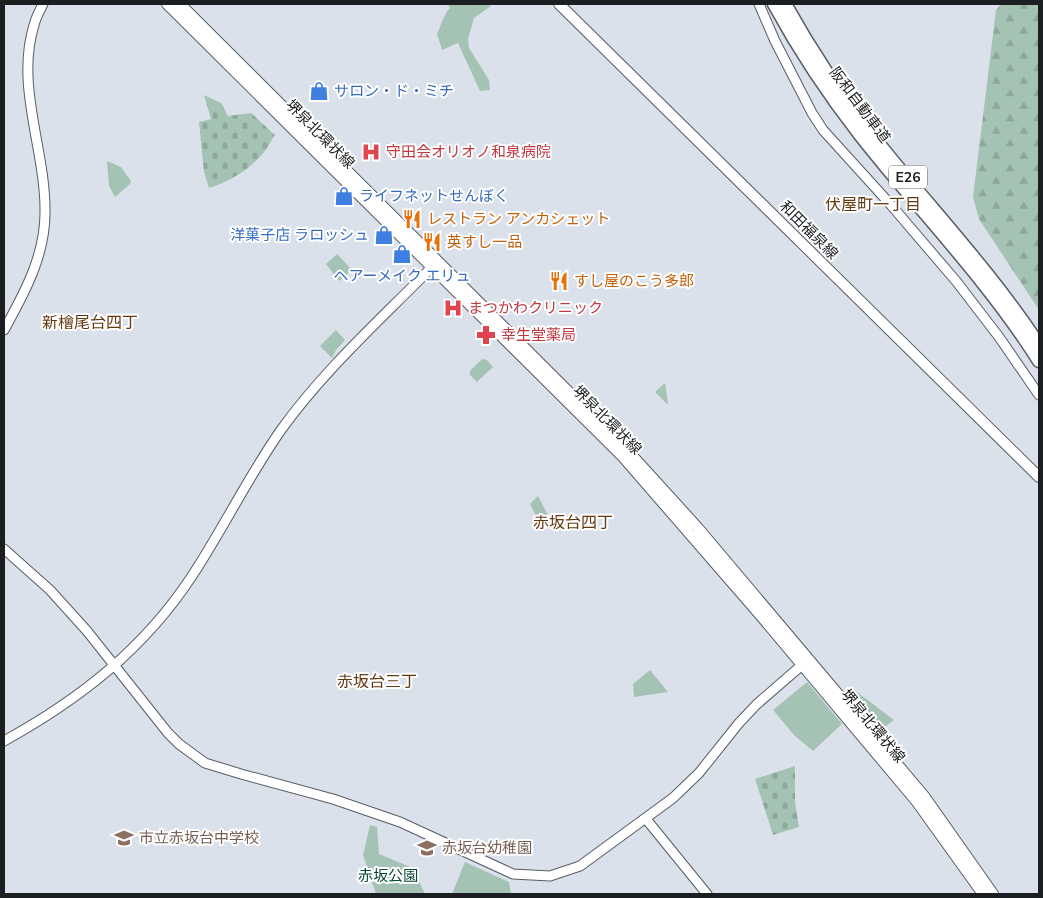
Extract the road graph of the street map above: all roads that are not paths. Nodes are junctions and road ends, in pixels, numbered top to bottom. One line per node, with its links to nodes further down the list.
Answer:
1 (43, 4): 9 (street)
2 (167, 4): 8 (main road, 堺泉北環状線)
3 (180, 4): 21 (main road, 堺泉北環状線)
4 (559, 4): 13 (main road, 和田福泉線)
5 (759, 4): 12 (street)
6 (774, 4): 11 (highway, 阪和自動車道 / E26)
7 (785, 4): 10 (highway, 阪和自動車道 / E26)
8 (432, 267): 15 (main road, 堺泉北環状線); 16 (street)
9 (4, 330)
10 (1039, 345)
11 (1039, 361)
12 (1039, 396)
13 (1039, 477)
14 (4, 549): 16 (street)
15 (802, 665): 18 (street); 20 (main road, 堺泉北環状線)
16 (114, 666): 17 (street); 18 (street)
17 (4, 741)
18 (646, 819): 19 (street)
19 (706, 894)
20 (983, 894)
21 (992, 894)

